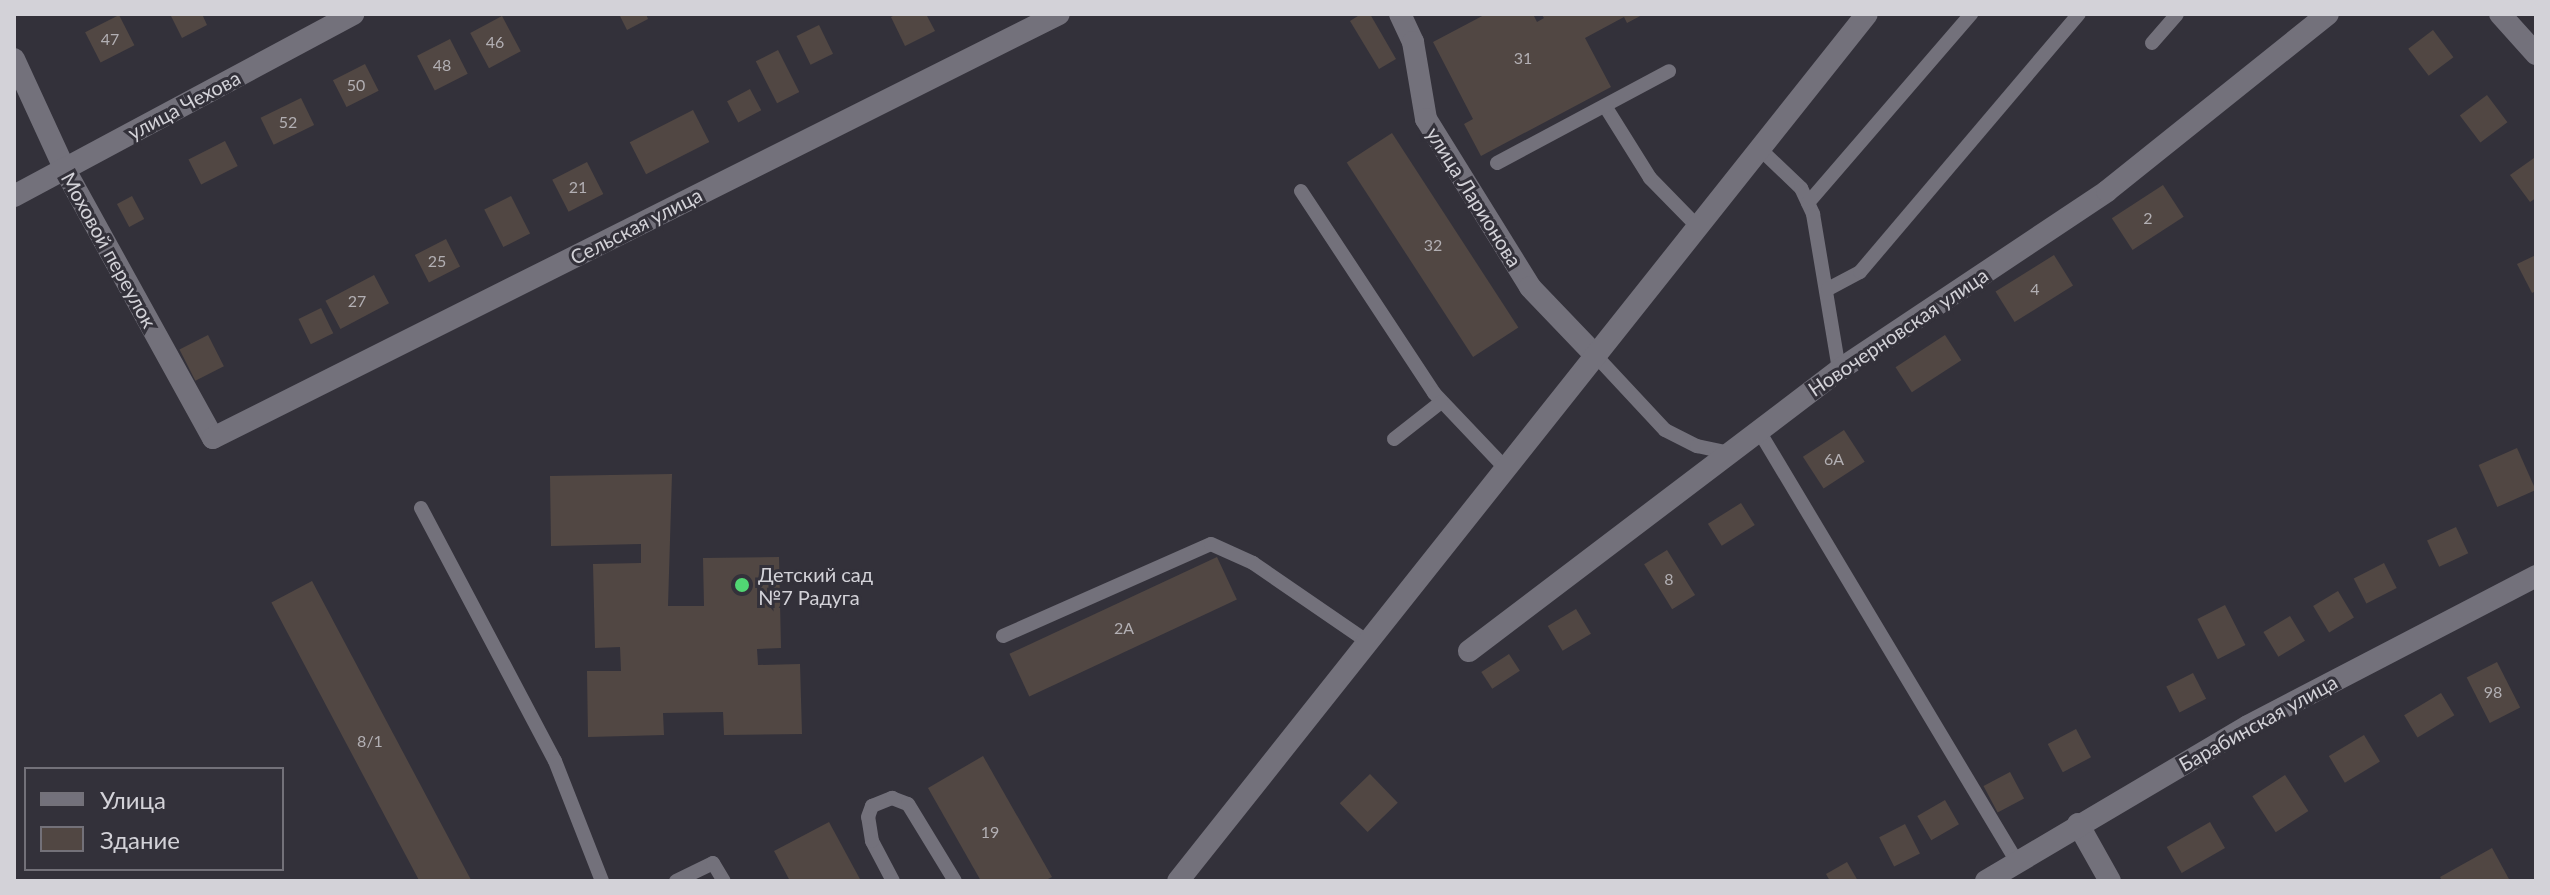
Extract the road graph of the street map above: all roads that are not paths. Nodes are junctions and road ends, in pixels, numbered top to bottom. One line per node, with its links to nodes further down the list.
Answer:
1 (353, 14): 17 (street, улица Чехова)
2 (1059, 14): 27 (street, Сельская улица)
3 (1400, 14): 23 (street, улица Ларионова)
4 (1867, 14): 15 (street)
5 (1971, 14): 20 (lane)
6 (2079, 14): 22 (lane)
7 (2177, 14): 10 (lane)
8 (2328, 14): 24 (street, Новочерновская улица)
9 (2500, 14): 11 (street)
10 (2152, 43)
11 (2536, 54)
12 (14, 59): 17 (street, Моховой переулок)
13 (1669, 71): 14 (lane)
14 (1605, 106): 16 (lane); 21 (lane)
15 (1760, 149): 20 (lane); 21 (street)
16 (1497, 163)
17 (65, 170): 19 (street, улица Чехова); 27 (street, Моховой переулок)
18 (1301, 191): 25 (lane)
19 (14, 196)
20 (1808, 203): 22 (lane)
21 (1698, 227): 23 (street)
22 (1828, 289): 24 (lane)
23 (1596, 356): 29 (lane); 30 (street)
24 (1839, 370): 26 (street, Новочерновская улица)
25 (1441, 402): 28 (lane); 30 (lane)
26 (1759, 431): 29 (street, Новочерновская улица); 37 (lane)
27 (213, 438)
28 (1394, 439)
29 (1730, 453): 35 (street, Новочерновская улица)
30 (1506, 469): 34 (street)
31 (421, 508): 38 (lane)
32 (2536, 576): 36 (street, Барабинская улица)
33 (1003, 636): 34 (lane)
34 (1368, 642): 43 (street)
35 (1469, 651)
36 (2078, 824): 37 (street, Барабинская улица); 45 (street)
37 (2017, 862): 44 (street, Барабинская улица)
38 (602, 881)
39 (676, 881): 40 (lane)
40 (724, 881)
41 (893, 881): 42 (lane)
42 (955, 881)
43 (1178, 881)
44 (1986, 881)
45 (2110, 881)

